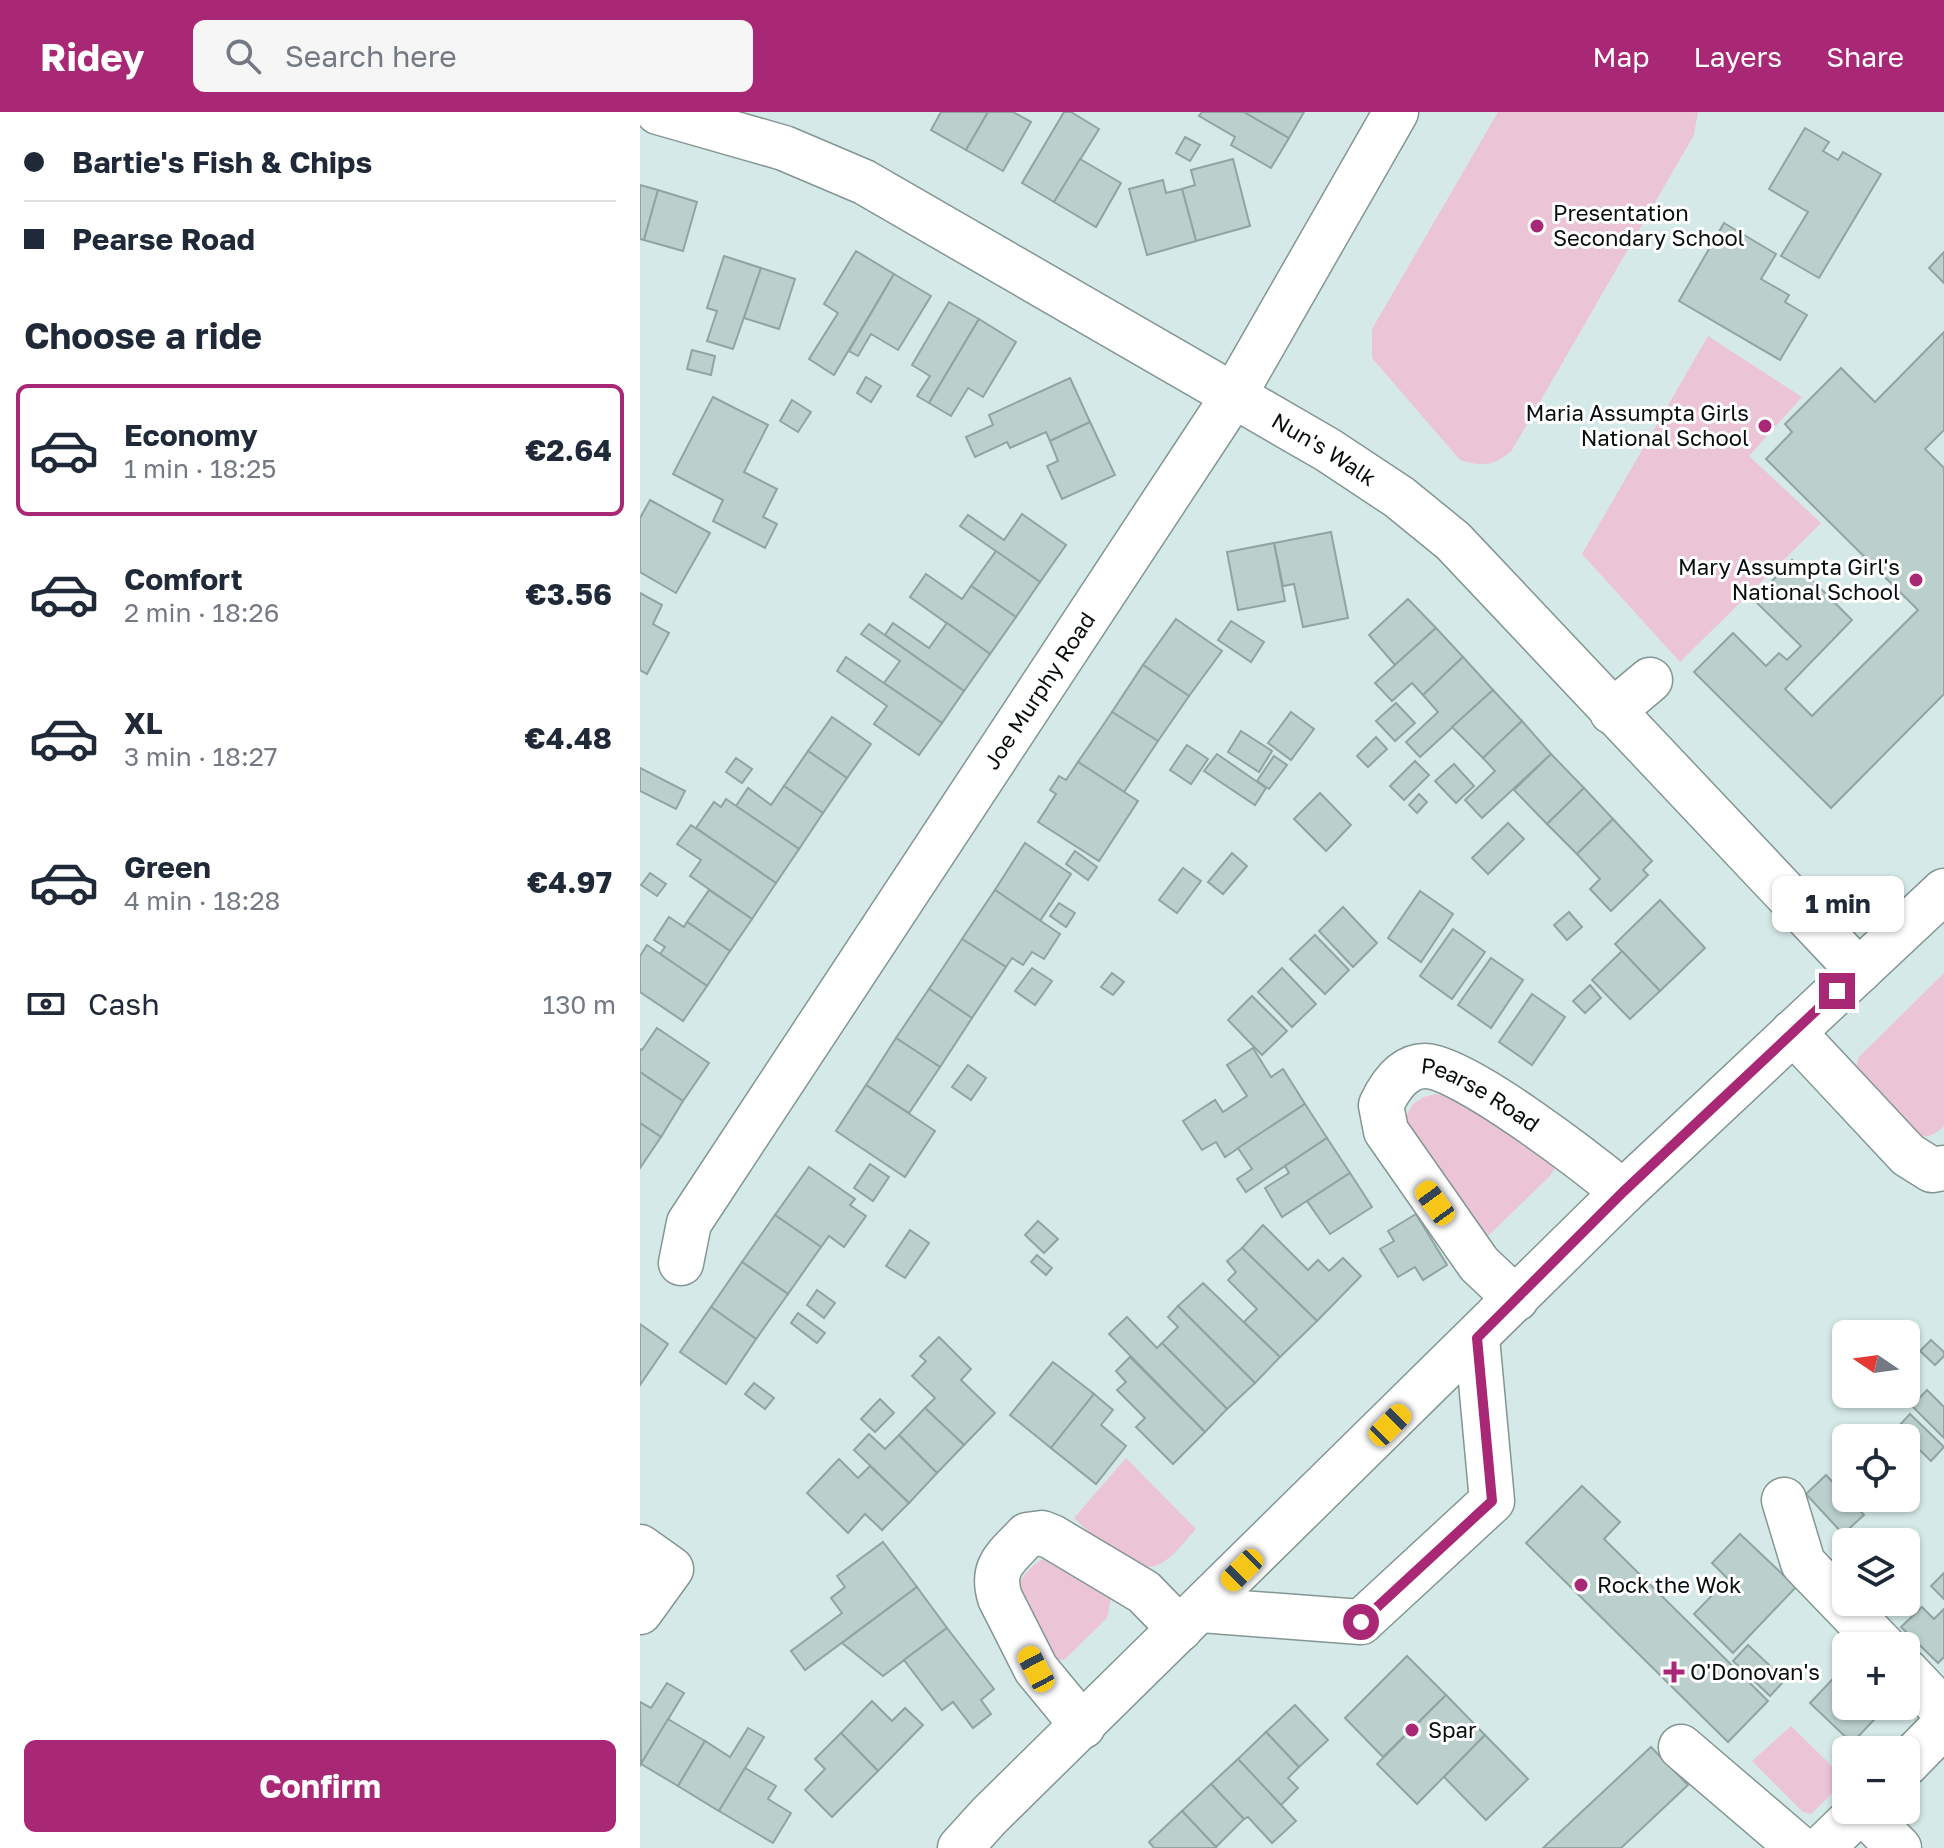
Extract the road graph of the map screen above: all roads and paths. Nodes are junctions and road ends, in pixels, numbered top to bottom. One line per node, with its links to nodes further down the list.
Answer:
1 (658, 112): 3 (street, Nun's Walk)
2 (1396, 112): 3 (street, Joe Murphy Road)
3 (1234, 395): 5 (street, Nun's Walk); 11 (street, Joe Murphy Road)
4 (1650, 680): 5 (street)
5 (1612, 712): 7 (street, Nun's Walk)
6 (1939, 905): 7 (street)
7 (1859, 971): 8 (street)
8 (1793, 1032): 9 (street); 10 (street)
9 (1944, 1168)
10 (1623, 1192): 12 (street); 12 (street, Pearse Road)
11 (681, 1263)
12 (1516, 1299): 13 (street)
13 (1477, 1338): 17 (street); 17 (street)
14 (1784, 1500): 18 (street)
15 (640, 1547): 16 (street)
16 (640, 1612)
17 (1190, 1620): 22 (street); 22 (street)
18 (1870, 1632)
19 (1920, 1686): 20 (street)
20 (1944, 1711)
21 (1944, 1725): 24 (street)
22 (1083, 1726): 27 (street)
23 (1681, 1747): 28 (street)
24 (1920, 1750)
25 (1847, 1824): 29 (street)
26 (1875, 1824): 30 (street)
27 (960, 1848)
28 (1799, 1848)
29 (1822, 1848)
30 (1899, 1848)

